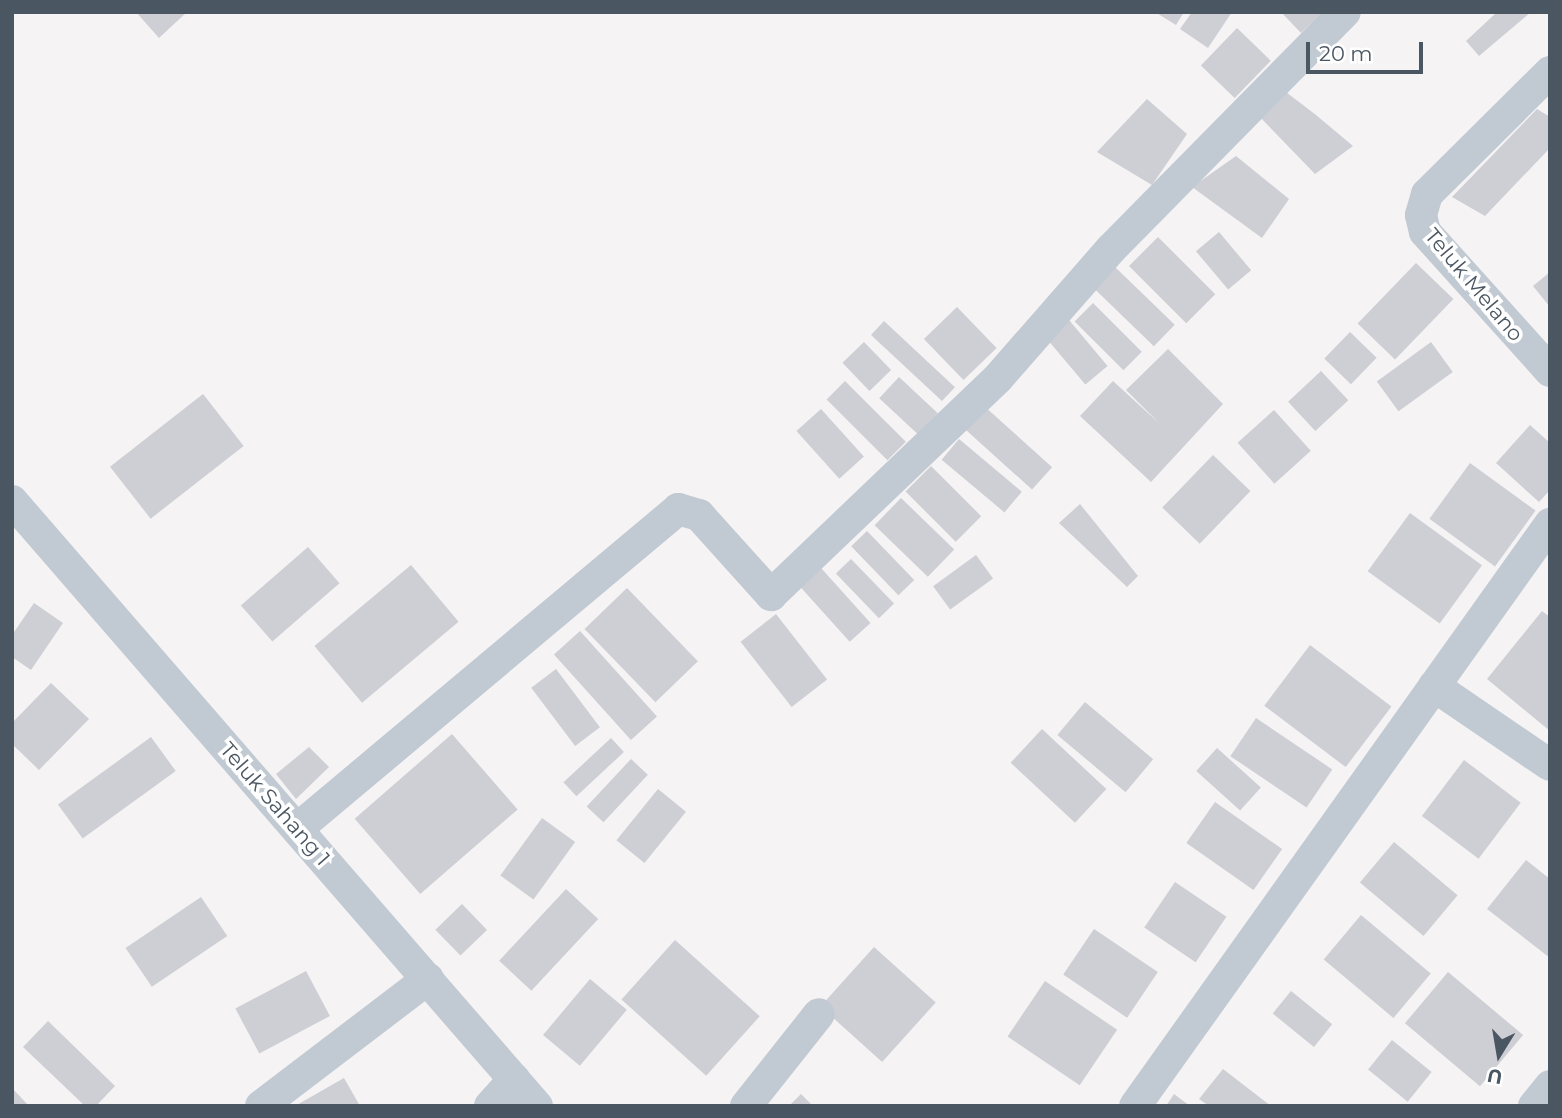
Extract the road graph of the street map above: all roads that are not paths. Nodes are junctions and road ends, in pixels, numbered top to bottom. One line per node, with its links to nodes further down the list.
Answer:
1 (1345, 12): 8 (street)
2 (1550, 72): 3 (street, Teluk Melano)
3 (1550, 371)
4 (12, 501): 8 (street, Teluk Sahang 1)
5 (1550, 524): 6 (street)
6 (1434, 686): 7 (street); 17 (street)
7 (1550, 765)
8 (297, 829): 9 (street, Teluk Sahang 1)
9 (428, 979): 11 (street, Teluk Sahang 1); 13 (street)
10 (819, 1014): 16 (street)
11 (514, 1079): 14 (street); 15 (street, Teluk Sahang 1)
12 (1550, 1086): 18 (street)
13 (261, 1106)
14 (490, 1106)
15 (537, 1106)
16 (746, 1106)
17 (1135, 1106)
18 (1534, 1106)

